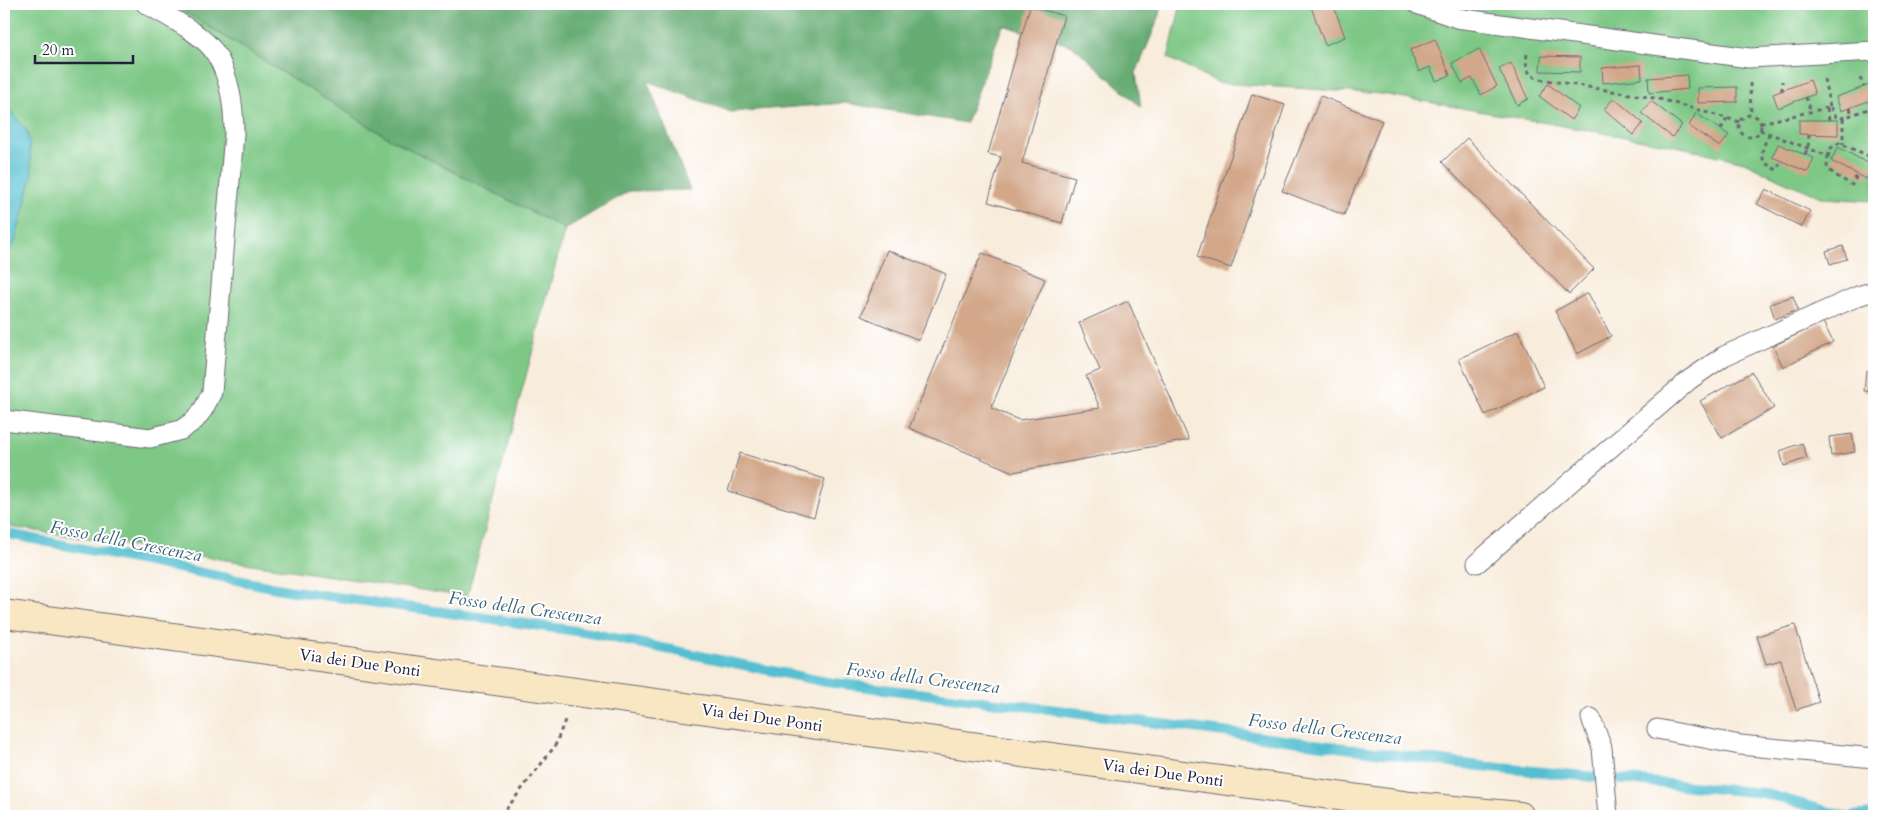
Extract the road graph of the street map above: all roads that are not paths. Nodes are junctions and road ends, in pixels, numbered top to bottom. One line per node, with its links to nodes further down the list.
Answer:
1 (146, 4): 5 (lane)
2 (1417, 4): 3 (lane)
3 (1874, 51)
4 (1874, 290): 6 (lane)
5 (4, 420)
6 (1477, 563)
7 (4, 614): 11 (street, Via dei Due Ponti)
8 (1591, 718): 12 (lane)
9 (1657, 729): 10 (lane)
10 (1874, 758)
11 (1520, 816)
12 (1608, 816)

